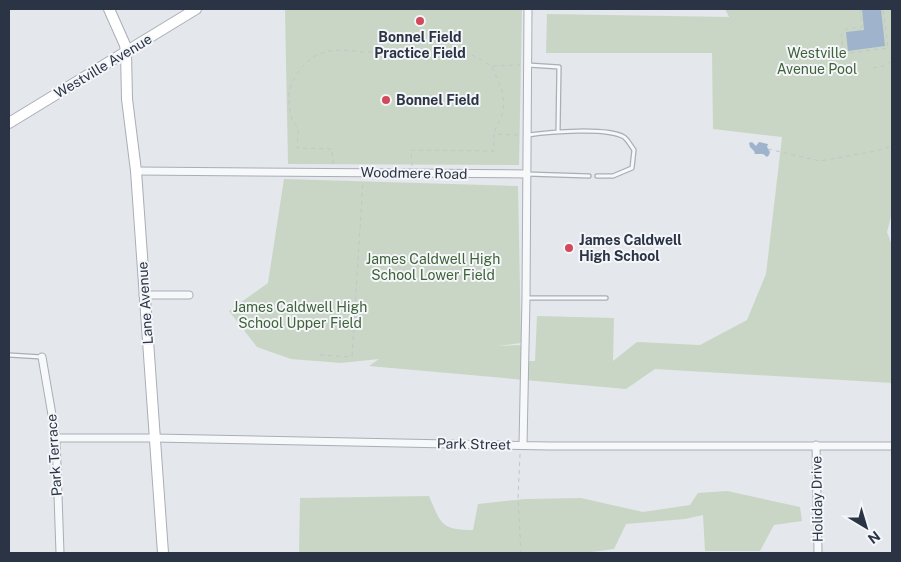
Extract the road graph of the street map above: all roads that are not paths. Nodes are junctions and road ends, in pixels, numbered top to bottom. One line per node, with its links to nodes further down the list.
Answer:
1 (109, 9): 4 (street, Lane Avenue)
2 (196, 9): 4 (street, Westville Avenue)
3 (528, 9): 5 (street)
4 (126, 52): 6 (street, Westville Avenue); 9 (street, Lane Avenue)
5 (527, 65): 7 (lane); 8 (street)
6 (9, 123)
7 (558, 132): 8 (lane); 12 (lane)
8 (527, 135): 10 (street)
9 (136, 171): 10 (street, Woodmere Road); 13 (street, Lane Avenue)
10 (527, 174): 11 (lane); 15 (street)
11 (589, 176)
12 (597, 176)
13 (144, 295): 14 (street); 20 (street, Lane Avenue)
14 (189, 295)
15 (526, 298): 16 (lane); 21 (street)
16 (606, 298)
17 (9, 356): 18 (lane)
18 (42, 356): 19 (street, Park Terrace)
19 (56, 438): 20 (street, Park Street); 24 (street, Park Terrace)
20 (155, 438): 21 (street, Park Street); 25 (street, Lane Avenue)
21 (523, 445): 22 (street, Park Street)
22 (816, 445): 23 (street, Park Street); 26 (street, Holiday Drive)
23 (892, 446)
24 (60, 553)
25 (163, 553)
26 (818, 553)

